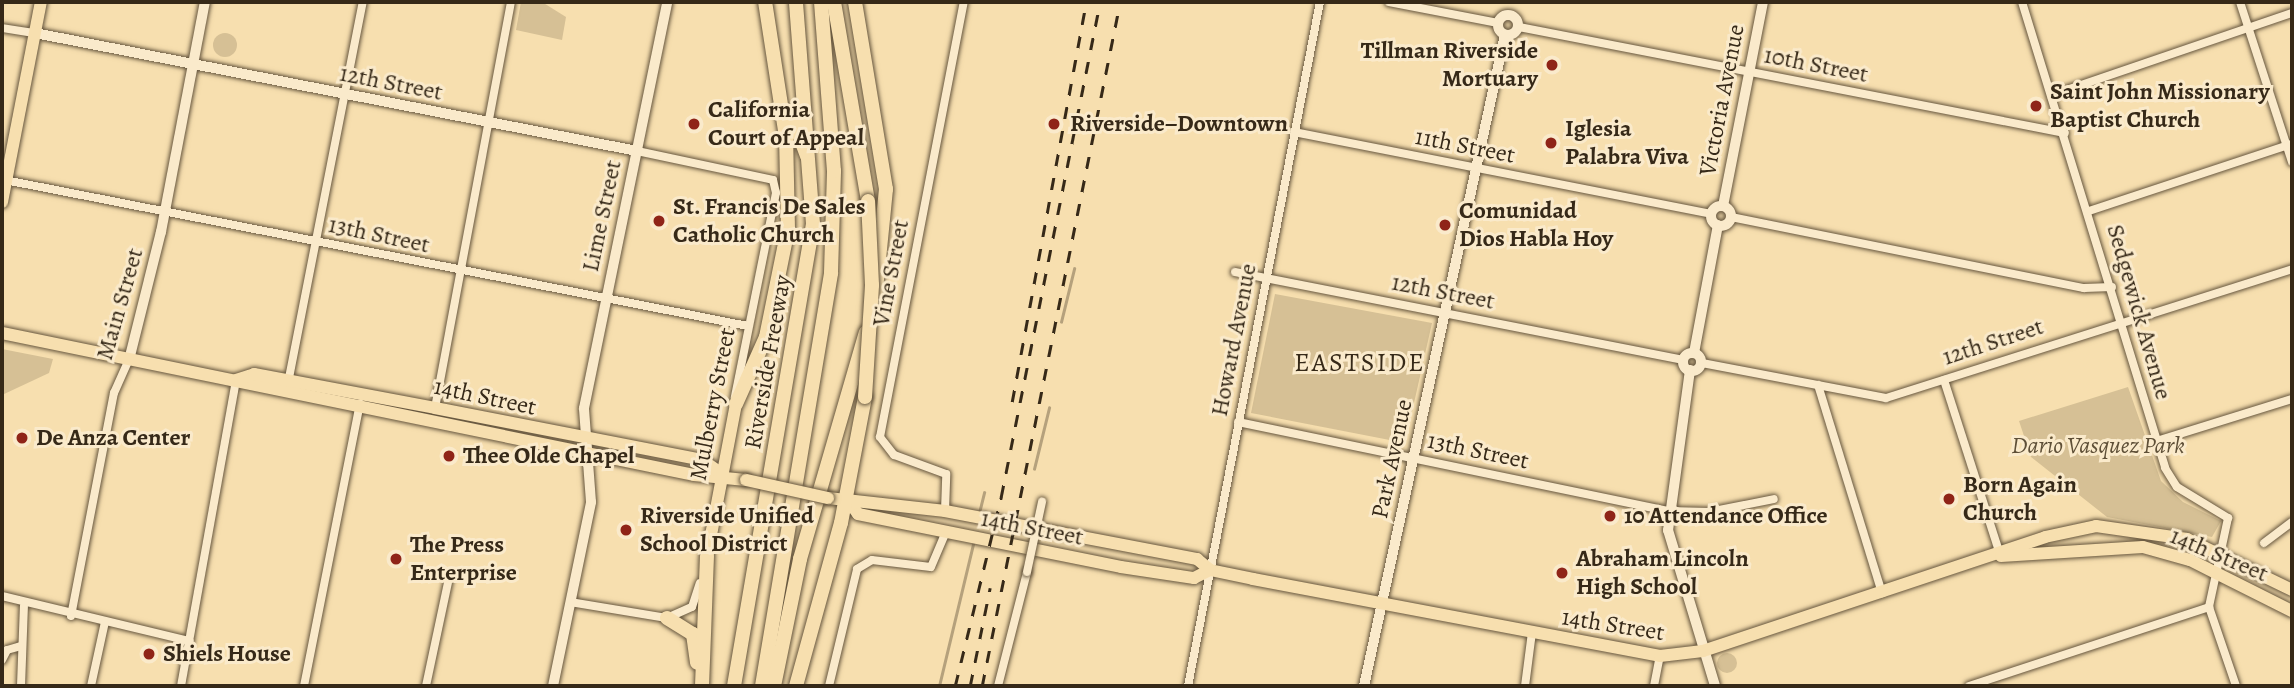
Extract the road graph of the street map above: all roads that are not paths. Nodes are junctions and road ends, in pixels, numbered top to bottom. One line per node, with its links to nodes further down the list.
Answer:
1 (41, 2): 24 (main road)
2 (205, 2): 26 (street, Main Street)
3 (363, 2): 29 (street)
4 (512, 2): 30 (street)
5 (667, 2): 34 (main road, Lime Street)
6 (766, 2): 36 (highway); 69 (highway)
7 (796, 2): 36 (highway, Riverside Freeway)
8 (821, 2): 118 (highway, Riverside Freeway)
9 (834, 2): 80 (highway, bridge)
10 (855, 2): 119 (highway)
11 (964, 2): 81 (street, Vine Street)
12 (1320, 2): 31 (street, Howard Avenue)
13 (1389, 2): 20 (street)
14 (1513, 2): 19 (street)
15 (1763, 2): 27 (street, Victoria Avenue)
16 (2022, 2): 28 (street, Sedgewick Avenue)
17 (2240, 2): 23 (street)
18 (2292, 13): 23 (street)
19 (1510, 15): 20 (street); 21 (street)
20 (1498, 23): 25 (street)
21 (1518, 27): 25 (street); 27 (street, 10th Street)
22 (2, 28): 24 (street, 12th Street)
23 (2249, 28): 28 (street); 33 (street)
24 (35, 33): 26 (street, 12th Street); 38 (main road)
25 (1505, 35): 37 (street, Park Avenue)
26 (194, 63): 29 (street, 12th Street); 43 (street, Main Street)
27 (1750, 71): 32 (street, 10th Street); 41 (street, Victoria Avenue)
28 (2052, 95): 32 (street, Sedgewick Avenue)
29 (344, 96): 30 (street, 12th Street); 47 (street)
30 (488, 124): 34 (street, 12th Street); 49 (street)
31 (1294, 132): 37 (street, 11th Street); 51 (street, Howard Avenue)
32 (2064, 134): 42 (street, Sedgewick Avenue)
33 (2290, 145): 35 (street); 42 (street)
34 (637, 151): 39 (street, 12th Street); 53 (main road, Lime Street)
35 (2292, 162)
36 (812, 167): 117 (highway, Riverside Freeway)
37 (1478, 169): 44 (street, 11th Street); 54 (street, Park Avenue)
38 (4, 180): 40 (main road); 43 (street, 13th Street)
39 (773, 180): 56 (street, Mulberry Street)
40 (2, 202)
41 (1723, 206): 44 (street); 45 (street)
42 (2089, 211): 52 (street, Sedgewick Avenue)
43 (165, 212): 47 (street, 13th Street); 59 (street, Main Street)
44 (1712, 214): 46 (street)
45 (1731, 217): 46 (street); 52 (street)
46 (1718, 225): 58 (street)
47 (314, 241): 49 (street, 13th Street); 66 (street)
48 (2292, 269): 55 (street, 12th Street)
49 (459, 271): 53 (street, 13th Street); 70 (street)
50 (1235, 272): 51 (street, 12th Street)
51 (1266, 278): 54 (street, 12th Street); 72 (street, Howard Avenue)
52 (2112, 287): 55 (street, Sedgewick Avenue)
53 (606, 298): 56 (street, 13th Street); 73 (main road, Lime Street)
54 (1445, 314): 60 (street, 12th Street); 76 (street, Park Avenue)
55 (2118, 324): 64 (street, 12th Street); 74 (street, Sedgewick Avenue)
56 (748, 326): 69 (street, Mulberry Street)
57 (2, 333): 59 (main road, 14th Street)
58 (1694, 353): 60 (street); 61 (street)
59 (129, 360): 63 (main road, 14th Street); 100 (street, Main Street)
60 (1683, 360): 62 (street)
61 (1702, 363): 62 (street); 65 (street, 12th Street)
62 (1690, 370): 82 (street)
63 (236, 380): 66 (main road, 14th Street); 104 (street)
64 (1944, 380): 65 (street, 12th Street); 88 (street)
65 (1818, 385): 93 (street)
66 (287, 387): 68 (main road, 14th Street)
67 (2292, 399): 74 (street)
68 (361, 401): 70 (main road, 14th Street); 71 (main road, 14th Street); 112 (street)
69 (736, 404): 77 (main road, Mulberry Street)
70 (435, 408): 71 (main road); 73 (main road, 14th Street)
71 (384, 412): 75 (main road, 14th Street)
72 (1238, 422): 76 (street, 13th Street); 89 (street, Howard Avenue)
73 (583, 439): 75 (main road); 77 (main road, 14th Street)
74 (2157, 442): 86 (street, Sedgewick Avenue)
75 (586, 453): 77 (main road, 14th Street); 95 (main road)
76 (1413, 458): 82 (street, 13th Street); 96 (street, Park Avenue)
77 (722, 474): 80 (main road, 14th Street, bridge); 87 (main road, Mulberry Street)
78 (1774, 499): 82 (street, 13th Street)
79 (1042, 502): 122 (street, bridge)
80 (847, 503): 81 (main road, 14th Street); 84 (main road, 14th Street); 120 (highway)
81 (945, 511): 89 (main road, 14th Street)
82 (1668, 511): 106 (street)
83 (2292, 522): 85 (street)
84 (946, 534): 89 (main road, 14th Street); 121 (street)
85 (2264, 544)
86 (2222, 554): 88 (main road, 14th Street); 90 (street, Sedgewick Avenue); 92 (main road, 14th Street)
87 (707, 556): 101 (street, Mulberry Street); 116 (highway)
88 (2001, 556): 90 (main road, 14th Street); 93 (main road, 14th Street)
89 (1210, 570): 96 (main road, 14th Street); 123 (street, Howard Avenue)
90 (2218, 573): 98 (street, Sedgewick Avenue); 99 (main road, 14th Street)
91 (449, 578): 113 (street)
92 (2292, 590)
93 (1882, 594): 106 (main road, 14th Street)
94 (2, 596): 97 (street)
95 (570, 602): 101 (street); 114 (main road)
96 (1383, 602): 103 (main road, 14th Street); 124 (street, Park Avenue)
97 (24, 606): 100 (street); 105 (street)
98 (2209, 607): 128 (street); 129 (street)
99 (2292, 611)
100 (71, 617): 102 (street)
101 (667, 618): 115 (highway)
102 (105, 622): 104 (street); 110 (street)
103 (1532, 632): 107 (main road, 14th Street); 125 (street)
104 (190, 641): 111 (street)
105 (22, 646): 108 (street); 109 (street)
106 (1703, 651): 107 (main road, 14th Street); 127 (street)
107 (1660, 656): 126 (street)
108 (2, 660)
109 (21, 686)
110 (91, 686)
111 (181, 686)
112 (304, 686)
113 (426, 686)
114 (553, 686)
115 (696, 686)
116 (702, 686)
117 (734, 686)
118 (762, 686)
119 (774, 686)
120 (796, 686)
121 (829, 686)
122 (998, 686)
123 (1188, 686)
124 (1364, 686)
125 (1525, 686)
126 (1654, 686)
127 (1715, 686)
128 (1969, 686)
129 (2235, 686)

